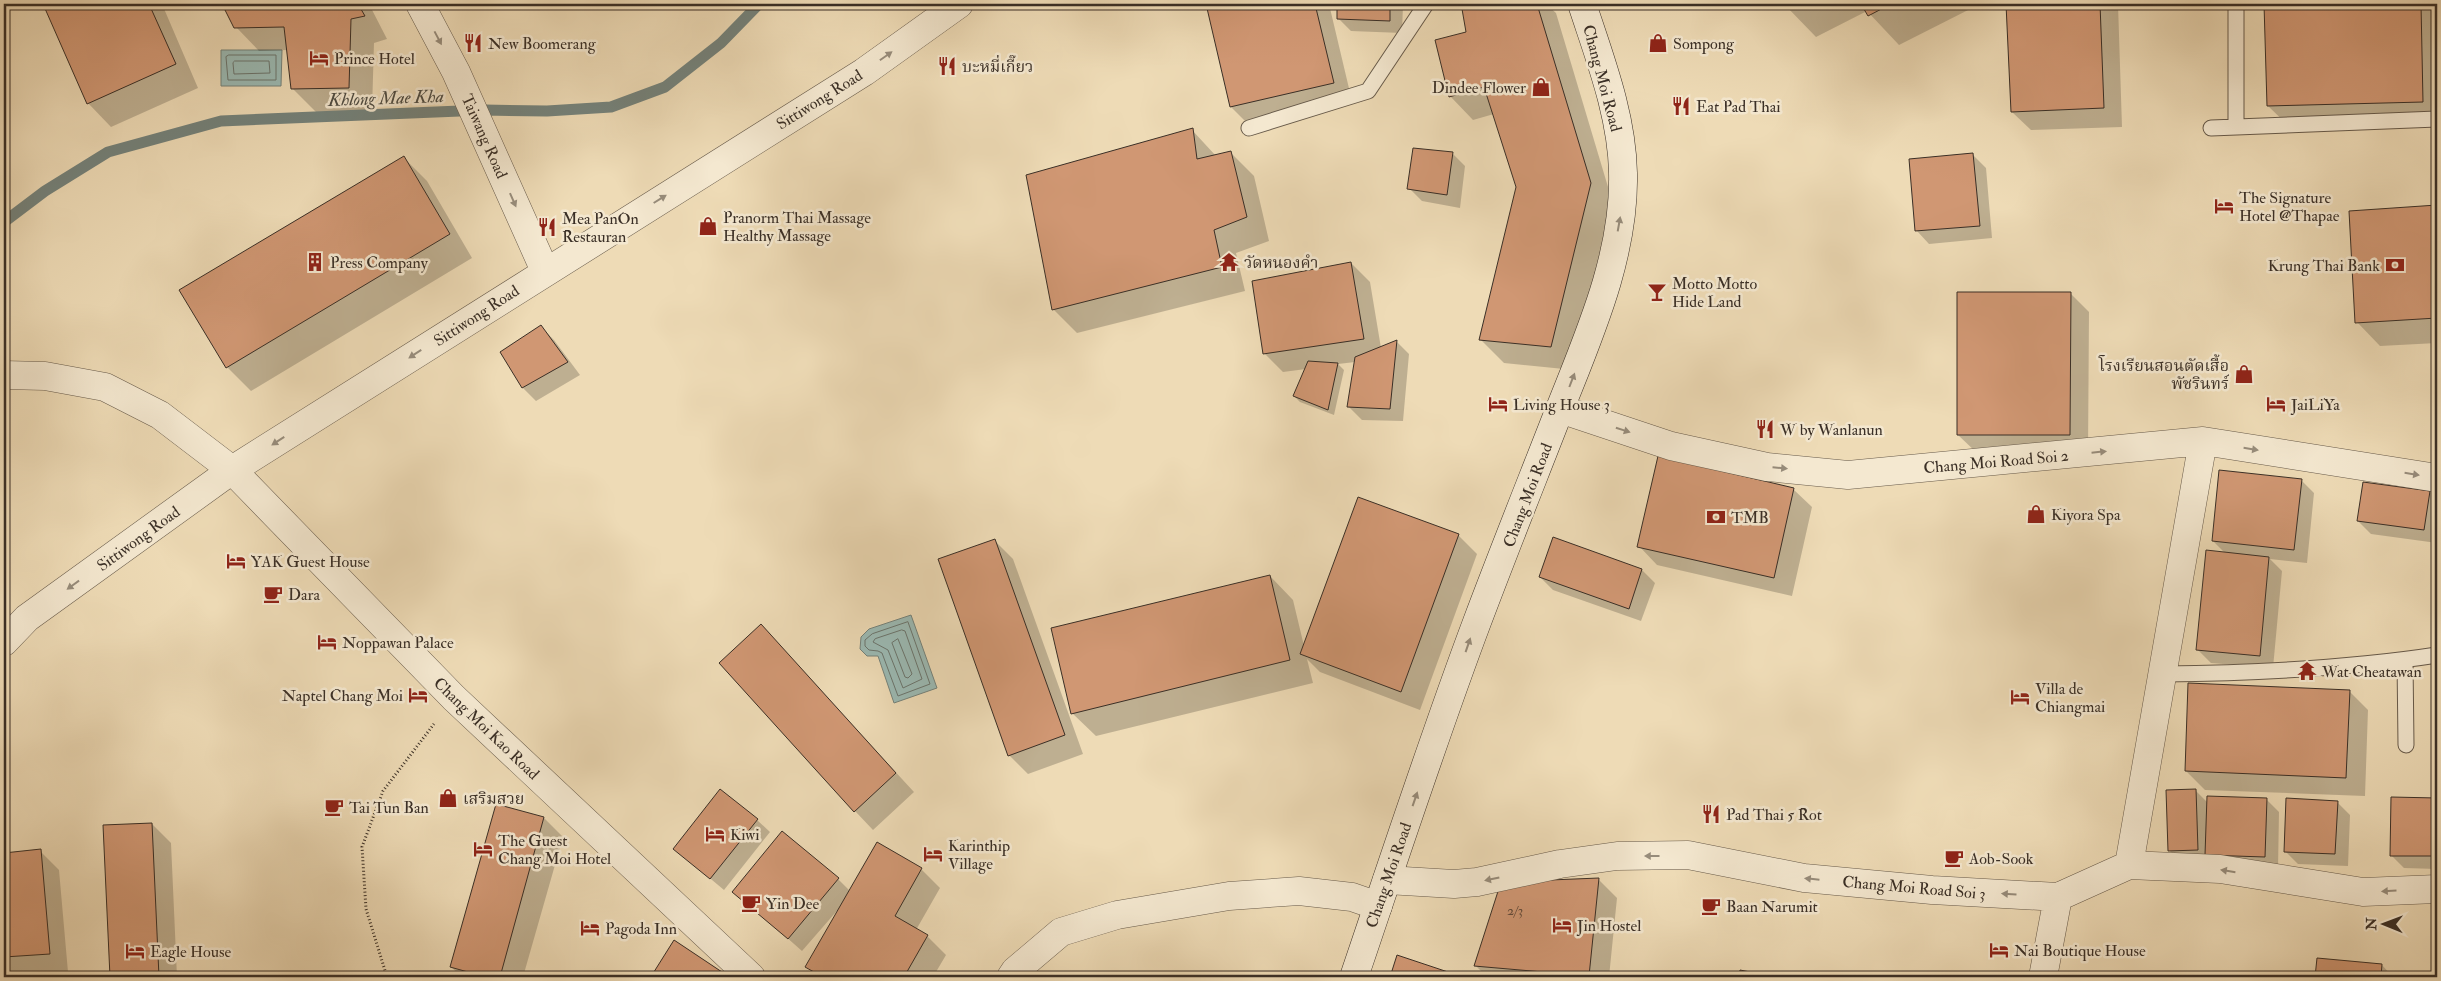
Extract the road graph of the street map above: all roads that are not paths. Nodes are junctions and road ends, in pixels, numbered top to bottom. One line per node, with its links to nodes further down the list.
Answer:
1 (420, 4): 10 (street, Taiwang Road, one-way to 10)
2 (959, 4): 10 (street, Sittiwong Road, one-way to 2)
3 (1426, 4): 8 (lane)
4 (1582, 4): 12 (street, Chang Moi Road, one-way to 4)
5 (2236, 4): 7 (lane)
6 (2437, 119): 7 (lane)
7 (2236, 127): 9 (lane)
8 (1249, 128)
9 (2211, 128)
10 (544, 271): 14 (street, Sittiwong Road, one-way to 14)
11 (4, 375): 14 (street, Chang Moi Kao Road)
12 (1560, 409): 13 (street, Chang Moi Road Soi 2, one-way to 13); 22 (street, Chang Moi Road, one-way to 12)
13 (2203, 441): 15 (street, Chang Moi Road Soi 2, one-way to 15); 19 (street)
14 (232, 470): 16 (street, Sittiwong Road, one-way to 16); 26 (street, Chang Moi Kao Road)
15 (2437, 478)
16 (4, 642)
17 (2437, 655): 18 (lane)
18 (2405, 660): 19 (lane); 20 (lane)
19 (2162, 674): 21 (street)
20 (2406, 745)
21 (2129, 866): 23 (street, Chang Moi Road Soi 3, one-way to 21); 24 (street, Chang Moi Road Soi 3)
22 (1386, 880): 24 (street, Chang Moi Road Soi 3, one-way to 22); 25 (street, Chang Moi Road)
23 (2437, 889)
24 (2058, 897): 29 (street)
25 (1378, 906): 27 (street); 28 (street, Chang Moi Road)
26 (751, 977)
27 (1011, 977)
28 (1354, 977)
29 (2043, 977)

